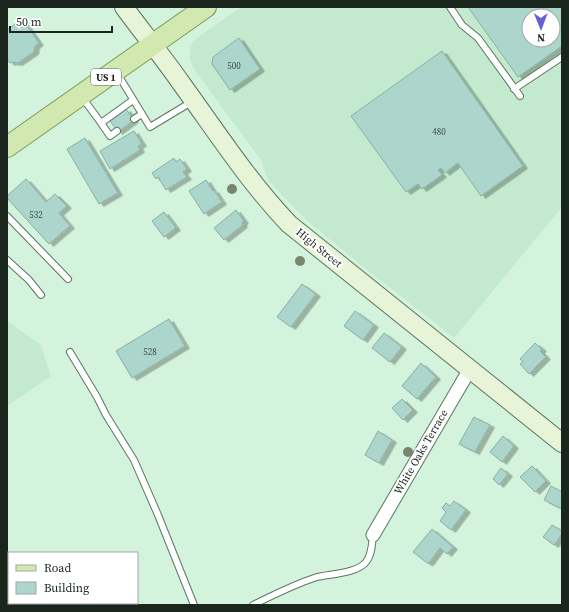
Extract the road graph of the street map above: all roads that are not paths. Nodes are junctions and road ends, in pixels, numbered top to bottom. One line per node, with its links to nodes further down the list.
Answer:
1 (124, 7): 4 (main road, High Street)
2 (450, 7): 7 (lane)
3 (195, 12): 4 (main road, US 1)
4 (153, 44): 6 (main road, US 1); 11 (main road, High Street)
5 (562, 57): 7 (lane)
6 (115, 71): 8 (main road, US 1); 10 (lane)
7 (514, 89): 9 (lane)
8 (81, 95): 14 (lane); 16 (main road, US 1)
9 (520, 96)
10 (133, 100): 12 (lane); 14 (lane)
11 (194, 100): 12 (lane); 22 (main road, High Street)
12 (142, 114): 13 (lane)
13 (134, 119)
14 (101, 123): 15 (lane)
15 (117, 131)
16 (7, 147)
17 (7, 216): 19 (lane)
18 (7, 260): 20 (lane)
19 (68, 279)
20 (41, 295)
21 (70, 352): 25 (lane)
22 (470, 369): 23 (main road, High Street); 24 (street, White Oaks Terrace)
23 (562, 443)
24 (373, 535): 26 (lane)
25 (194, 605)
26 (252, 605)

